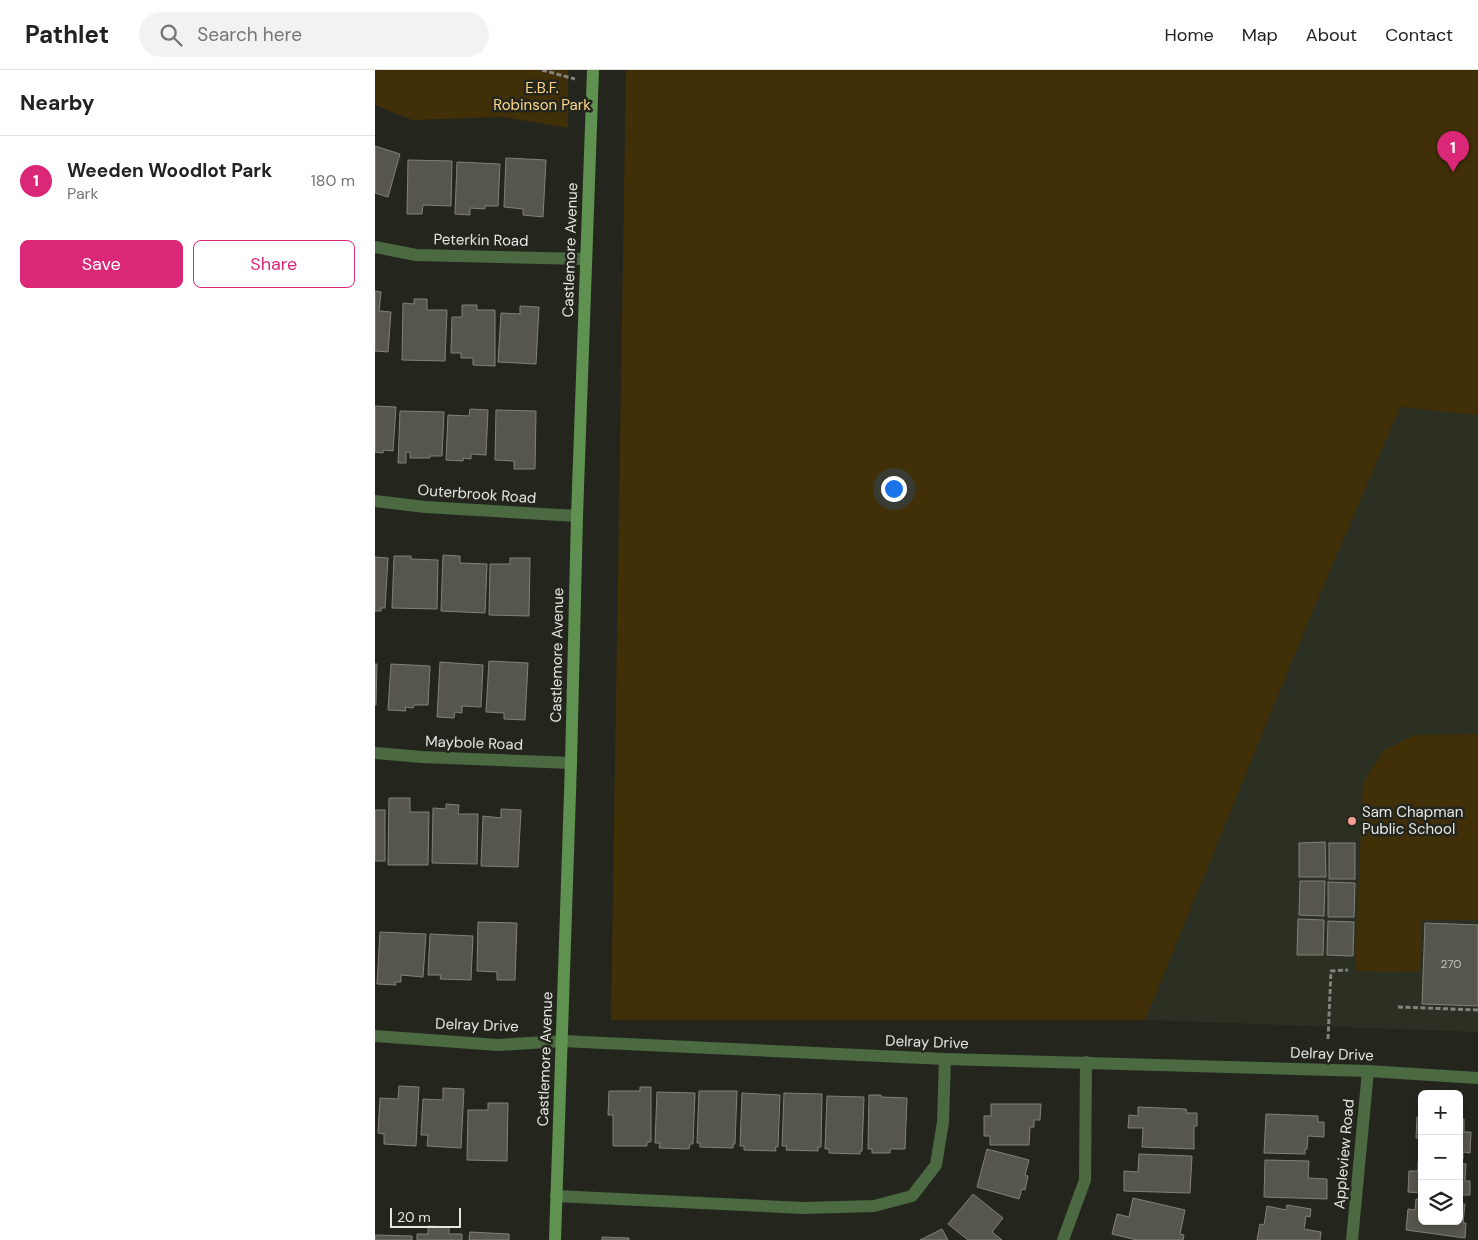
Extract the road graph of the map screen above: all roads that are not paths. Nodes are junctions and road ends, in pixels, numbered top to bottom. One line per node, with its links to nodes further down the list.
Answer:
1 (593, 70): 3 (street, Castlemore Avenue)
2 (375, 247): 3 (street, Peterkin Road)
3 (587, 260): 5 (street, Castlemore Avenue)
4 (375, 501): 5 (street, Outerbrook Road)
5 (577, 516): 7 (street, Castlemore Avenue)
6 (375, 754): 7 (street, Maybole Road)
7 (571, 763): 9 (street, Castlemore Avenue)
8 (375, 1036): 9 (street, Delray Drive)
9 (562, 1041): 10 (street, Delray Drive); 14 (street, Castlemore Avenue)
10 (945, 1059): 11 (street, Delray Drive); 14 (street)
11 (1086, 1062): 12 (street, Delray Drive); 16 (street)
12 (1368, 1071): 13 (street, Delray Drive); 17 (street, Appleview Road)
13 (1478, 1078)
14 (555, 1196): 15 (street, Castlemore Avenue)
15 (555, 1240)
16 (1063, 1240)
17 (1352, 1240)

